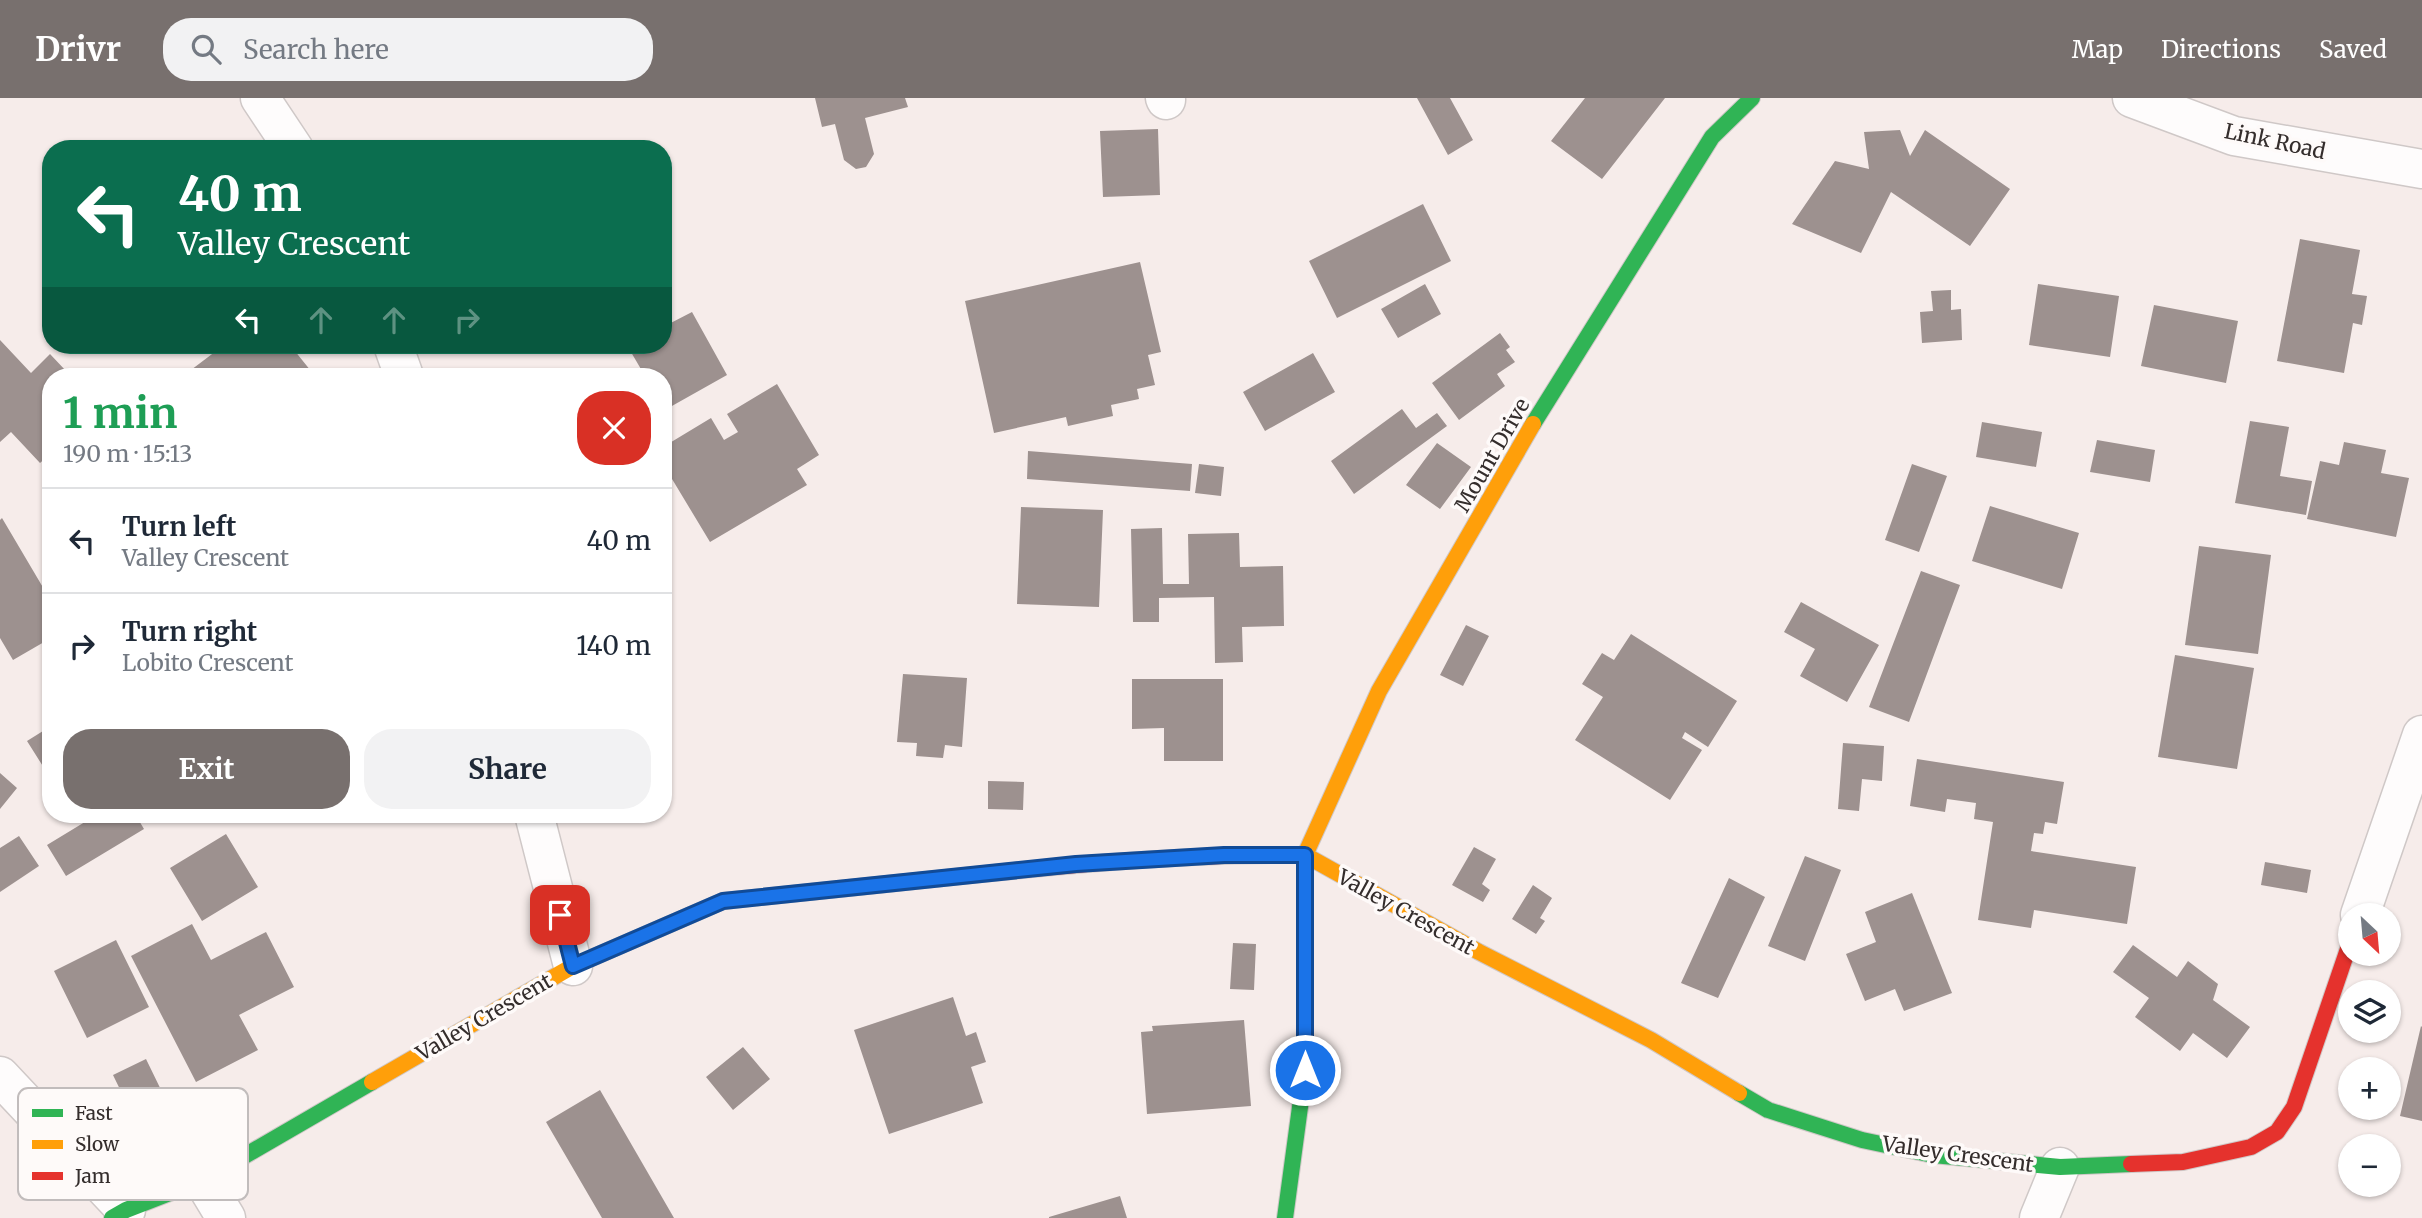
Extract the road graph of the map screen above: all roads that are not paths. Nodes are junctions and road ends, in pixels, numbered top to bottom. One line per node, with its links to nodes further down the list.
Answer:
1 (260, 98): 4 (street)
2 (1752, 98): 8 (street, Mount Drive)
3 (2132, 98): 5 (street, Link Road)
4 (288, 140)
5 (2422, 169)
6 (2422, 735): 9 (street)
7 (536, 823): 10 (street)
8 (1305, 855): 10 (street, Valley Crescent); 15 (street, Valley Crescent); 21 (street)
9 (2364, 903)
10 (573, 966): 14 (street, Valley Crescent)
11 (2342, 966): 15 (street, Valley Crescent)
12 (0, 1076): 13 (street)
13 (18, 1097)
14 (248, 1154)
15 (2060, 1167): 22 (street)
16 (107, 1200): 19 (street)
17 (154, 1200): 19 (street, Valley Crescent)
18 (215, 1200): 20 (street)
19 (119, 1214)
20 (226, 1218)
21 (1285, 1218)
22 (2039, 1218)

